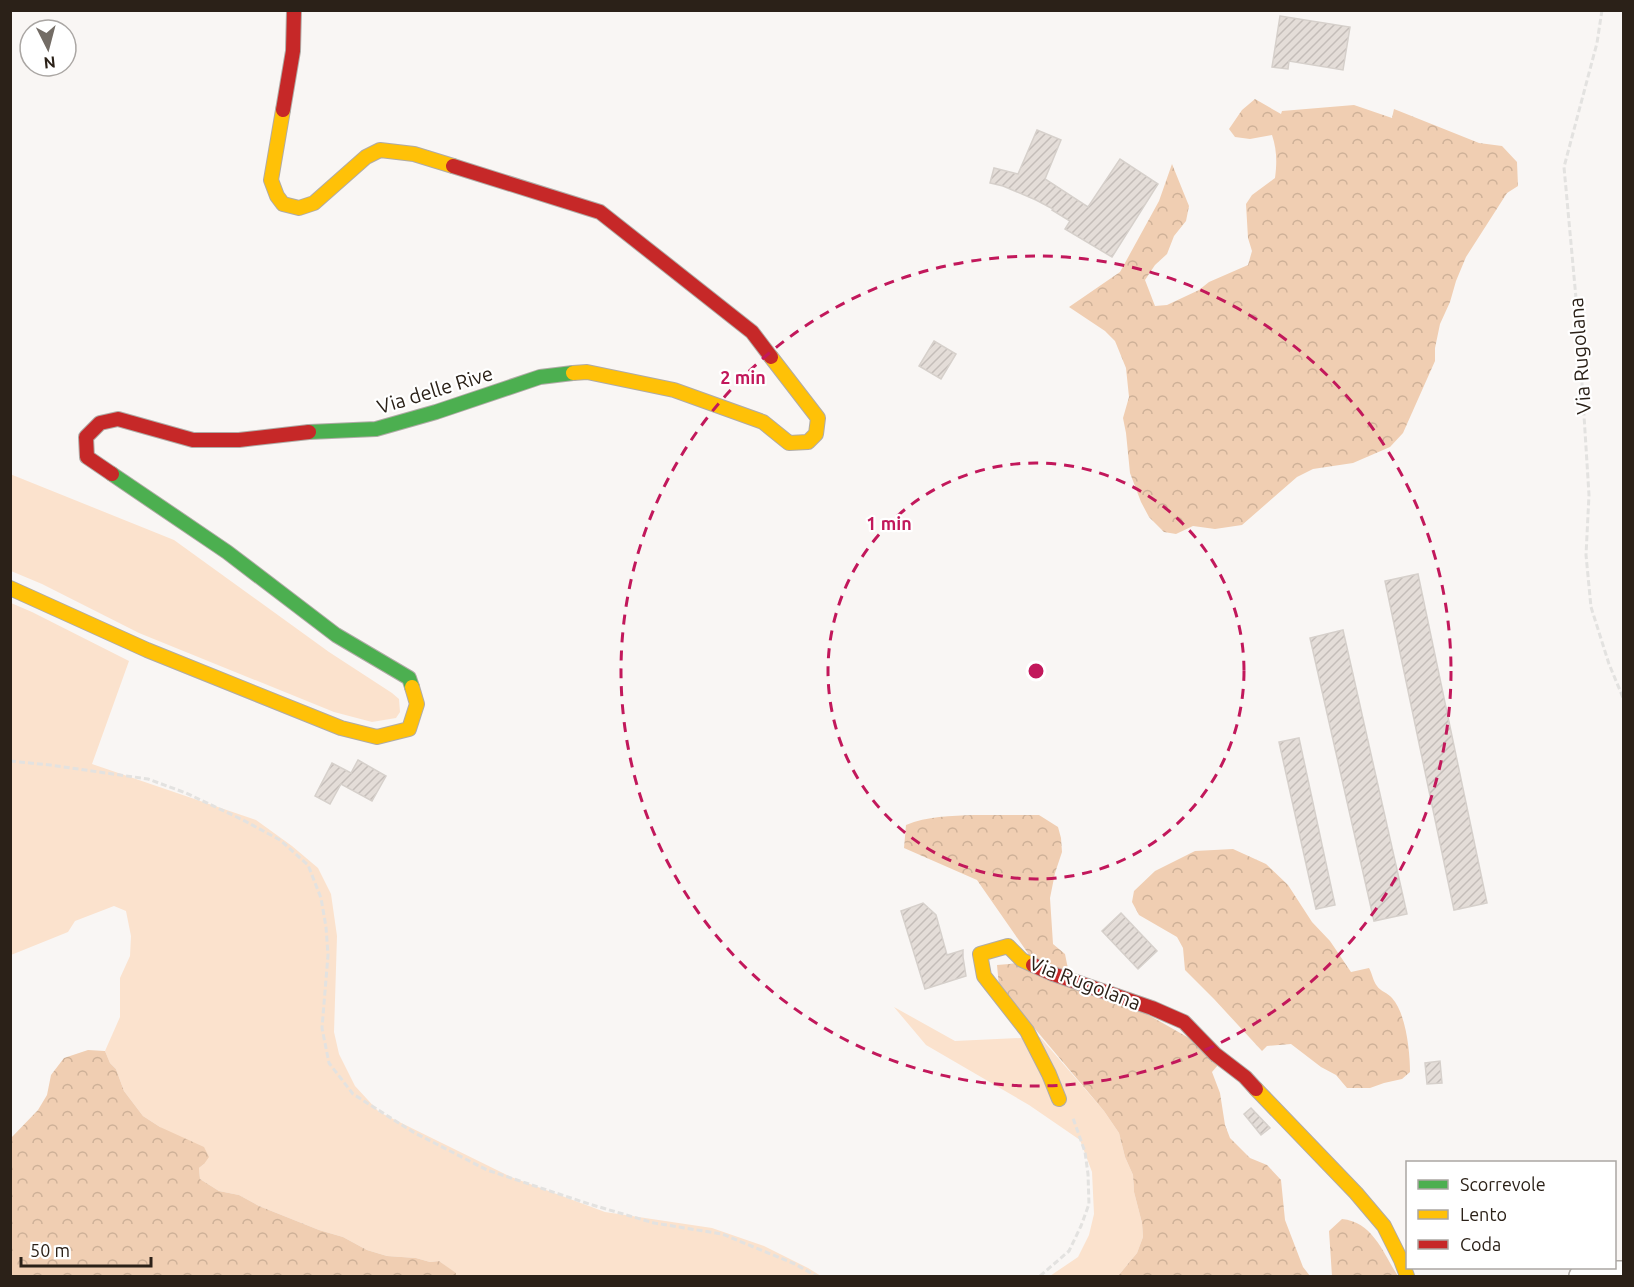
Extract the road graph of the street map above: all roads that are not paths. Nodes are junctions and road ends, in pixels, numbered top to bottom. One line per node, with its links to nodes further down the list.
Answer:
1 (294, 10): 2 (street, Via delle Rive)
2 (10, 588)
3 (1059, 1100): 5 (street, Via Rugolana)
4 (1623, 1272): 6 (street)
5 (1407, 1276)
6 (1580, 1276)

